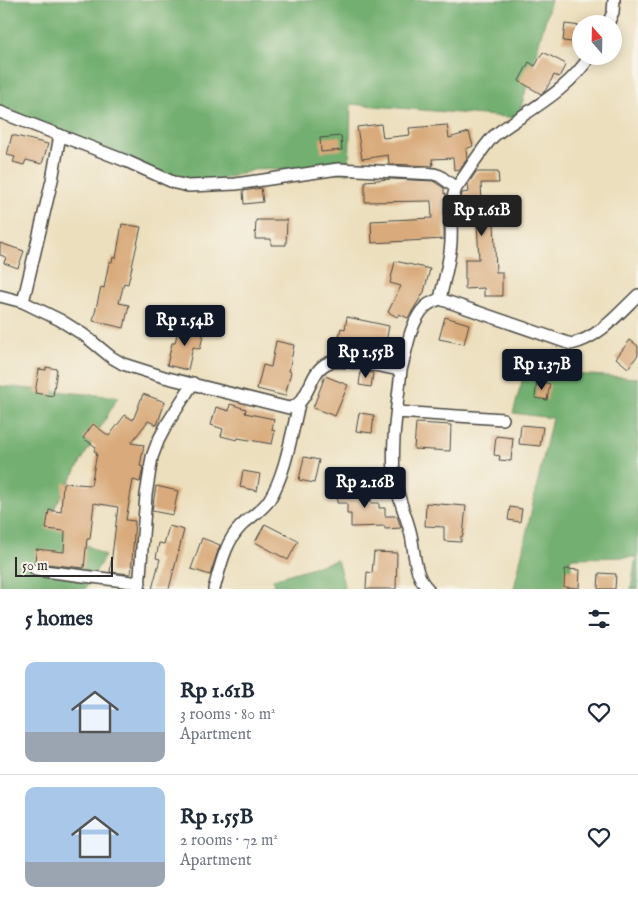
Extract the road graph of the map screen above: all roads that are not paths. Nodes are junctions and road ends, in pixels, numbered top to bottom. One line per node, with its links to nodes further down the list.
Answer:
1 (614, 0): 2 (street)
2 (612, 15)
3 (583, 65): 6 (street)
4 (0, 112): 5 (street)
5 (60, 136): 6 (street); 10 (street)
6 (456, 188): 9 (street)
7 (638, 295): 9 (street)
8 (0, 296): 10 (street)
9 (440, 299): 11 (street)
10 (23, 302): 12 (street)
11 (401, 370): 13 (street); 14 (street)
12 (193, 383): 13 (street); 17 (street)
13 (298, 404): 18 (street)
14 (397, 412): 15 (street); 19 (street)
15 (503, 419)
16 (36, 570): 17 (street)
17 (140, 586)
18 (214, 589)
19 (428, 589)

